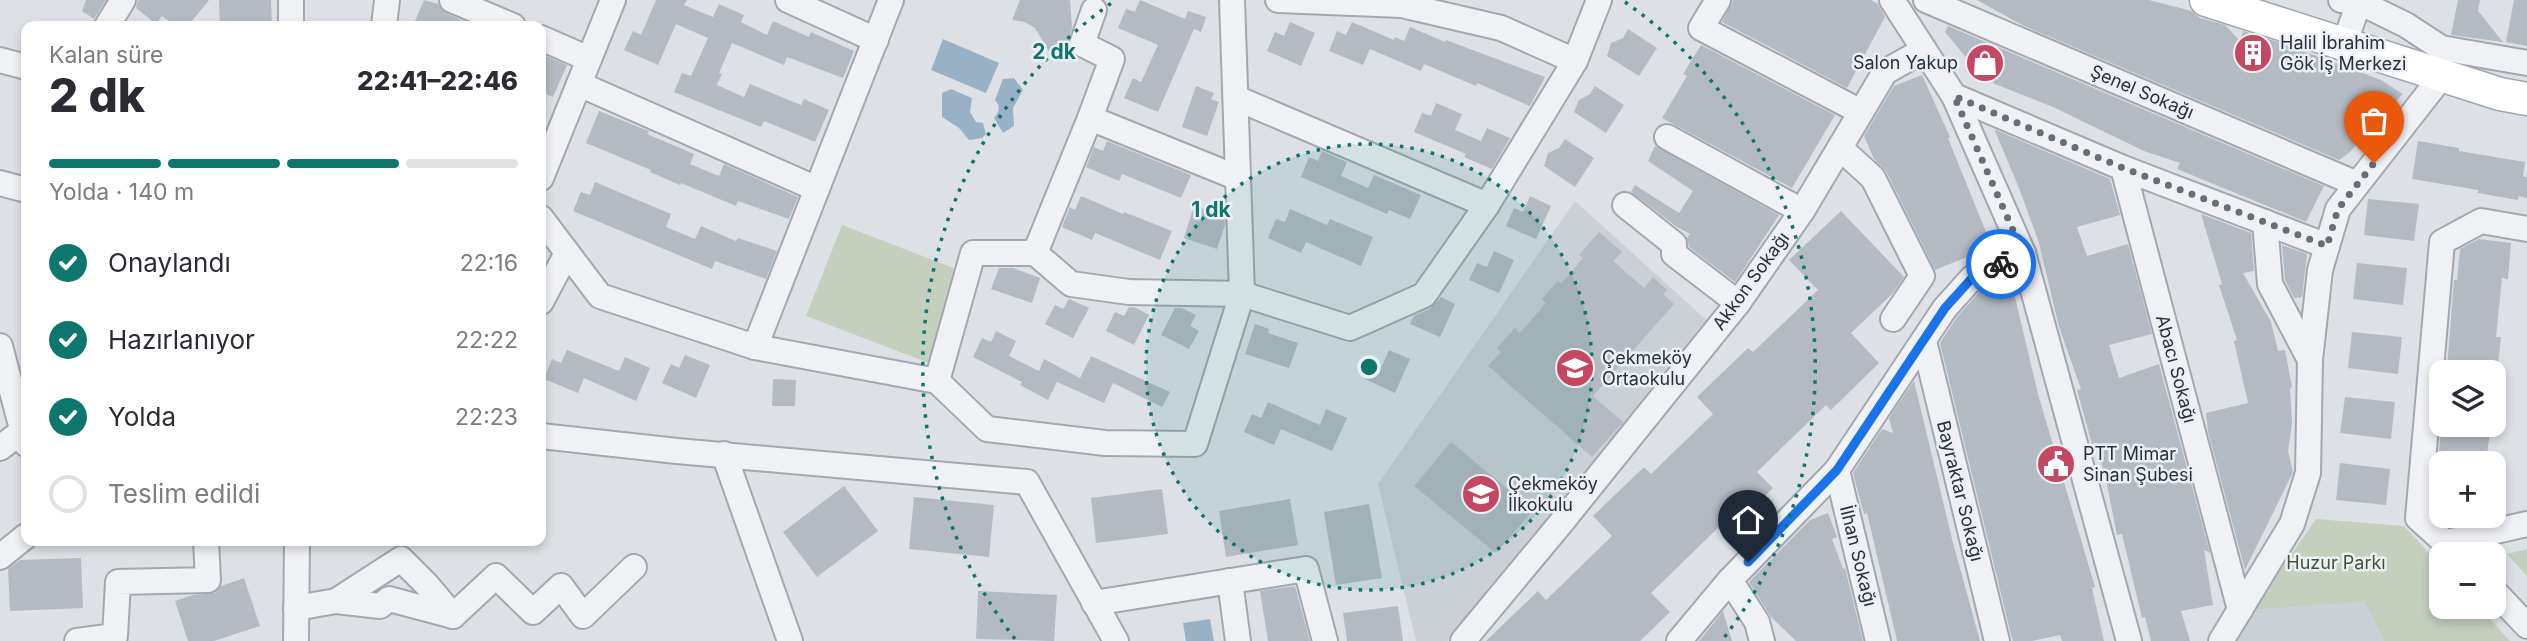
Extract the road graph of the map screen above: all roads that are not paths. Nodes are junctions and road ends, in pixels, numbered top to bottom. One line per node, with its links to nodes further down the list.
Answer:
1 (123, 0): 19 (street)
2 (291, 0): 20 (street)
3 (387, 0): 21 (street)
4 (452, 0): 22 (street)
5 (613, 0): 27 (street)
6 (788, 0): 24 (street)
7 (891, 0): 24 (street)
8 (1232, 0): 35 (street)
9 (1278, 0): 29 (street)
10 (1599, 0): 29 (street)
11 (1718, 0): 37 (street)
12 (1892, 0): 26 (street)
13 (1926, 0): 45 (street, Şenel Sokağı)
14 (2206, 0): 18 (main road)
15 (2213, 0): 18 (main road)
16 (2350, 1): 25 (street); 30 (street)
17 (1094, 10): 38 (street)
18 (2245, 14): 25 (main road)
19 (110, 21)
20 (291, 21)
21 (385, 21)
22 (501, 21)
23 (546, 40): 27 (street)
24 (876, 40): 47 (street)
25 (2344, 45): 32 (main road)
26 (1924, 50): 34 (street); 37 (street, Akkon Sokağı)
27 (589, 58): 33 (street)
28 (0, 60): 31 (street)
29 (1575, 61): 48 (street)
30 (2527, 63)
31 (21, 66)
32 (2442, 76): 36 (main road); 45 (street)
33 (579, 84): 41 (street); 47 (street)
34 (1954, 96): 42 (street); 57 (street)
35 (1236, 98): 43 (street); 48 (street)
36 (2527, 99)
37 (1861, 112): 40 (street, Akkon Sokağı)
38 (1090, 118): 43 (street); 56 (street)
39 (1667, 137): 50 (street)
40 (1840, 148): 50 (street, Akkon Sokağı); 61 (street)
41 (546, 166)
42 (2123, 168): 51 (street); 87 (street, Abacı Sokağı)
43 (1238, 178): 59 (street)
44 (0, 183): 46 (street)
45 (2357, 184): 54 (street)
46 (21, 189)
47 (817, 189): 64 (street)
48 (1488, 205): 59 (street)
49 (1625, 205): 60 (street)
50 (1802, 211): 60 (street, Akkon Sokağı)
51 (2265, 222): 54 (street); 65 (street)
52 (546, 225): 55 (street)
53 (2527, 229): 75 (street)
54 (2327, 246): 65 (street)
55 (567, 253): 58 (street); 64 (street)
56 (1035, 253): 59 (street); 66 (street)
57 (2023, 253): 62 (street); 102 (street)
58 (546, 293)
59 (1242, 294): 66 (street)
60 (1738, 303): 97 (street, Akkon Sokağı)
61 (1893, 319)
62 (1924, 341): 72 (street); 101 (street, Bayraktar Sokağı)
63 (0, 346): 67 (street)
64 (755, 347): 66 (street)
65 (2310, 360): 87 (street)
66 (937, 381)
67 (21, 426)
68 (546, 437): 71 (street)
69 (21, 439): 70 (street)
70 (0, 448)
71 (724, 454): 84 (street); 93 (street)
72 (1837, 470): 81 (street); 100 (street, İlhan Sokağı)
73 (2527, 524): 76 (street)
74 (21, 540): 79 (street)
75 (2446, 542)
76 (2474, 542)
77 (206, 546): 90 (street)
78 (297, 546): 86 (street)
79 (0, 557)
80 (635, 567): 88 (street)
81 (1730, 580): 98 (street); 99 (street)
82 (1230, 581): 84 (street); 95 (street); 96 (street)
83 (336, 601): 86 (street); 88 (street); 88 (street)
84 (1094, 603): 94 (street)
85 (2506, 604): 89 (street)
86 (296, 608): 92 (street)
87 (2239, 610): 103 (street)
88 (453, 616)
89 (2527, 626)
90 (120, 638): 91 (street)
91 (77, 641)
92 (296, 641)
93 (790, 641)
94 (1116, 641)
95 (1238, 641)
96 (1325, 641)
97 (1463, 641)
98 (1679, 641)
99 (1762, 641)
100 (1878, 641)
101 (1997, 641)
102 (2129, 641)
103 (2221, 641)

